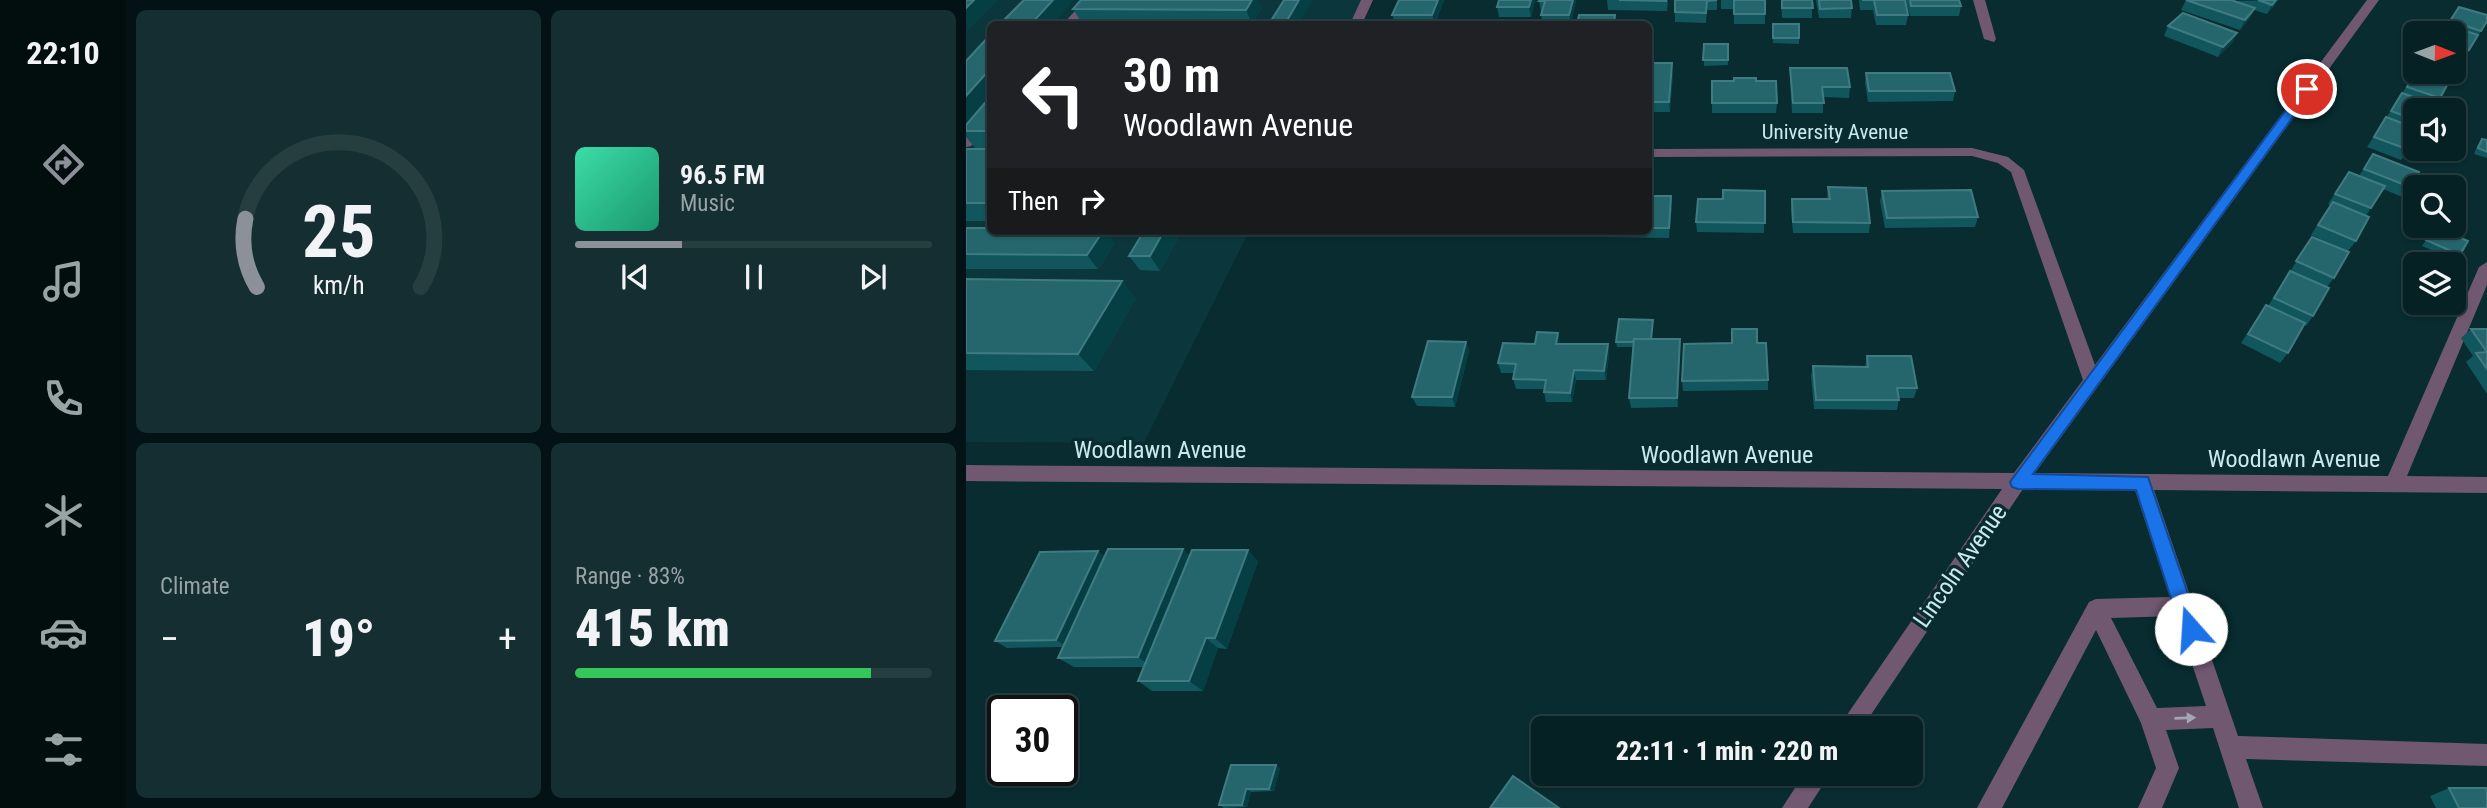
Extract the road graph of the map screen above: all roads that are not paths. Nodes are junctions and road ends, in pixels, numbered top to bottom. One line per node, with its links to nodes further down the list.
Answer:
1 (1091, 0): 5 (street)
2 (1367, 0): 6 (street)
3 (1979, 0): 7 (street)
4 (2373, 0): 12 (street, Lincoln Avenue)
5 (1072, 21)
6 (1357, 21)
7 (1990, 39)
8 (987, 118): 9 (street)
9 (966, 143)
10 (1652, 153): 12 (street, University Avenue)
11 (2487, 267): 16 (street)
12 (2092, 380): 14 (street, Lincoln Avenue)
13 (966, 473): 14 (street, Woodlawn Avenue)
14 (2018, 482): 15 (street, Woodlawn Avenue); 20 (street, Lincoln Avenue)
15 (2142, 482): 16 (street, Woodlawn Avenue); 18 (street)
16 (2394, 484): 17 (street, Woodlawn Avenue)
17 (2487, 485)
18 (2183, 607): 19 (street); 21 (street)
19 (2096, 609): 22 (street); 27 (street)
20 (1857, 716)
21 (2220, 717): 22 (street, one-way to 21); 23 (street)
22 (2151, 719): 28 (street)
23 (2230, 747): 24 (street); 29 (street)
24 (2487, 755)
25 (1810, 786): 26 (street)
26 (1794, 808)
27 (1989, 808)
28 (2150, 808)
29 (2251, 808)

